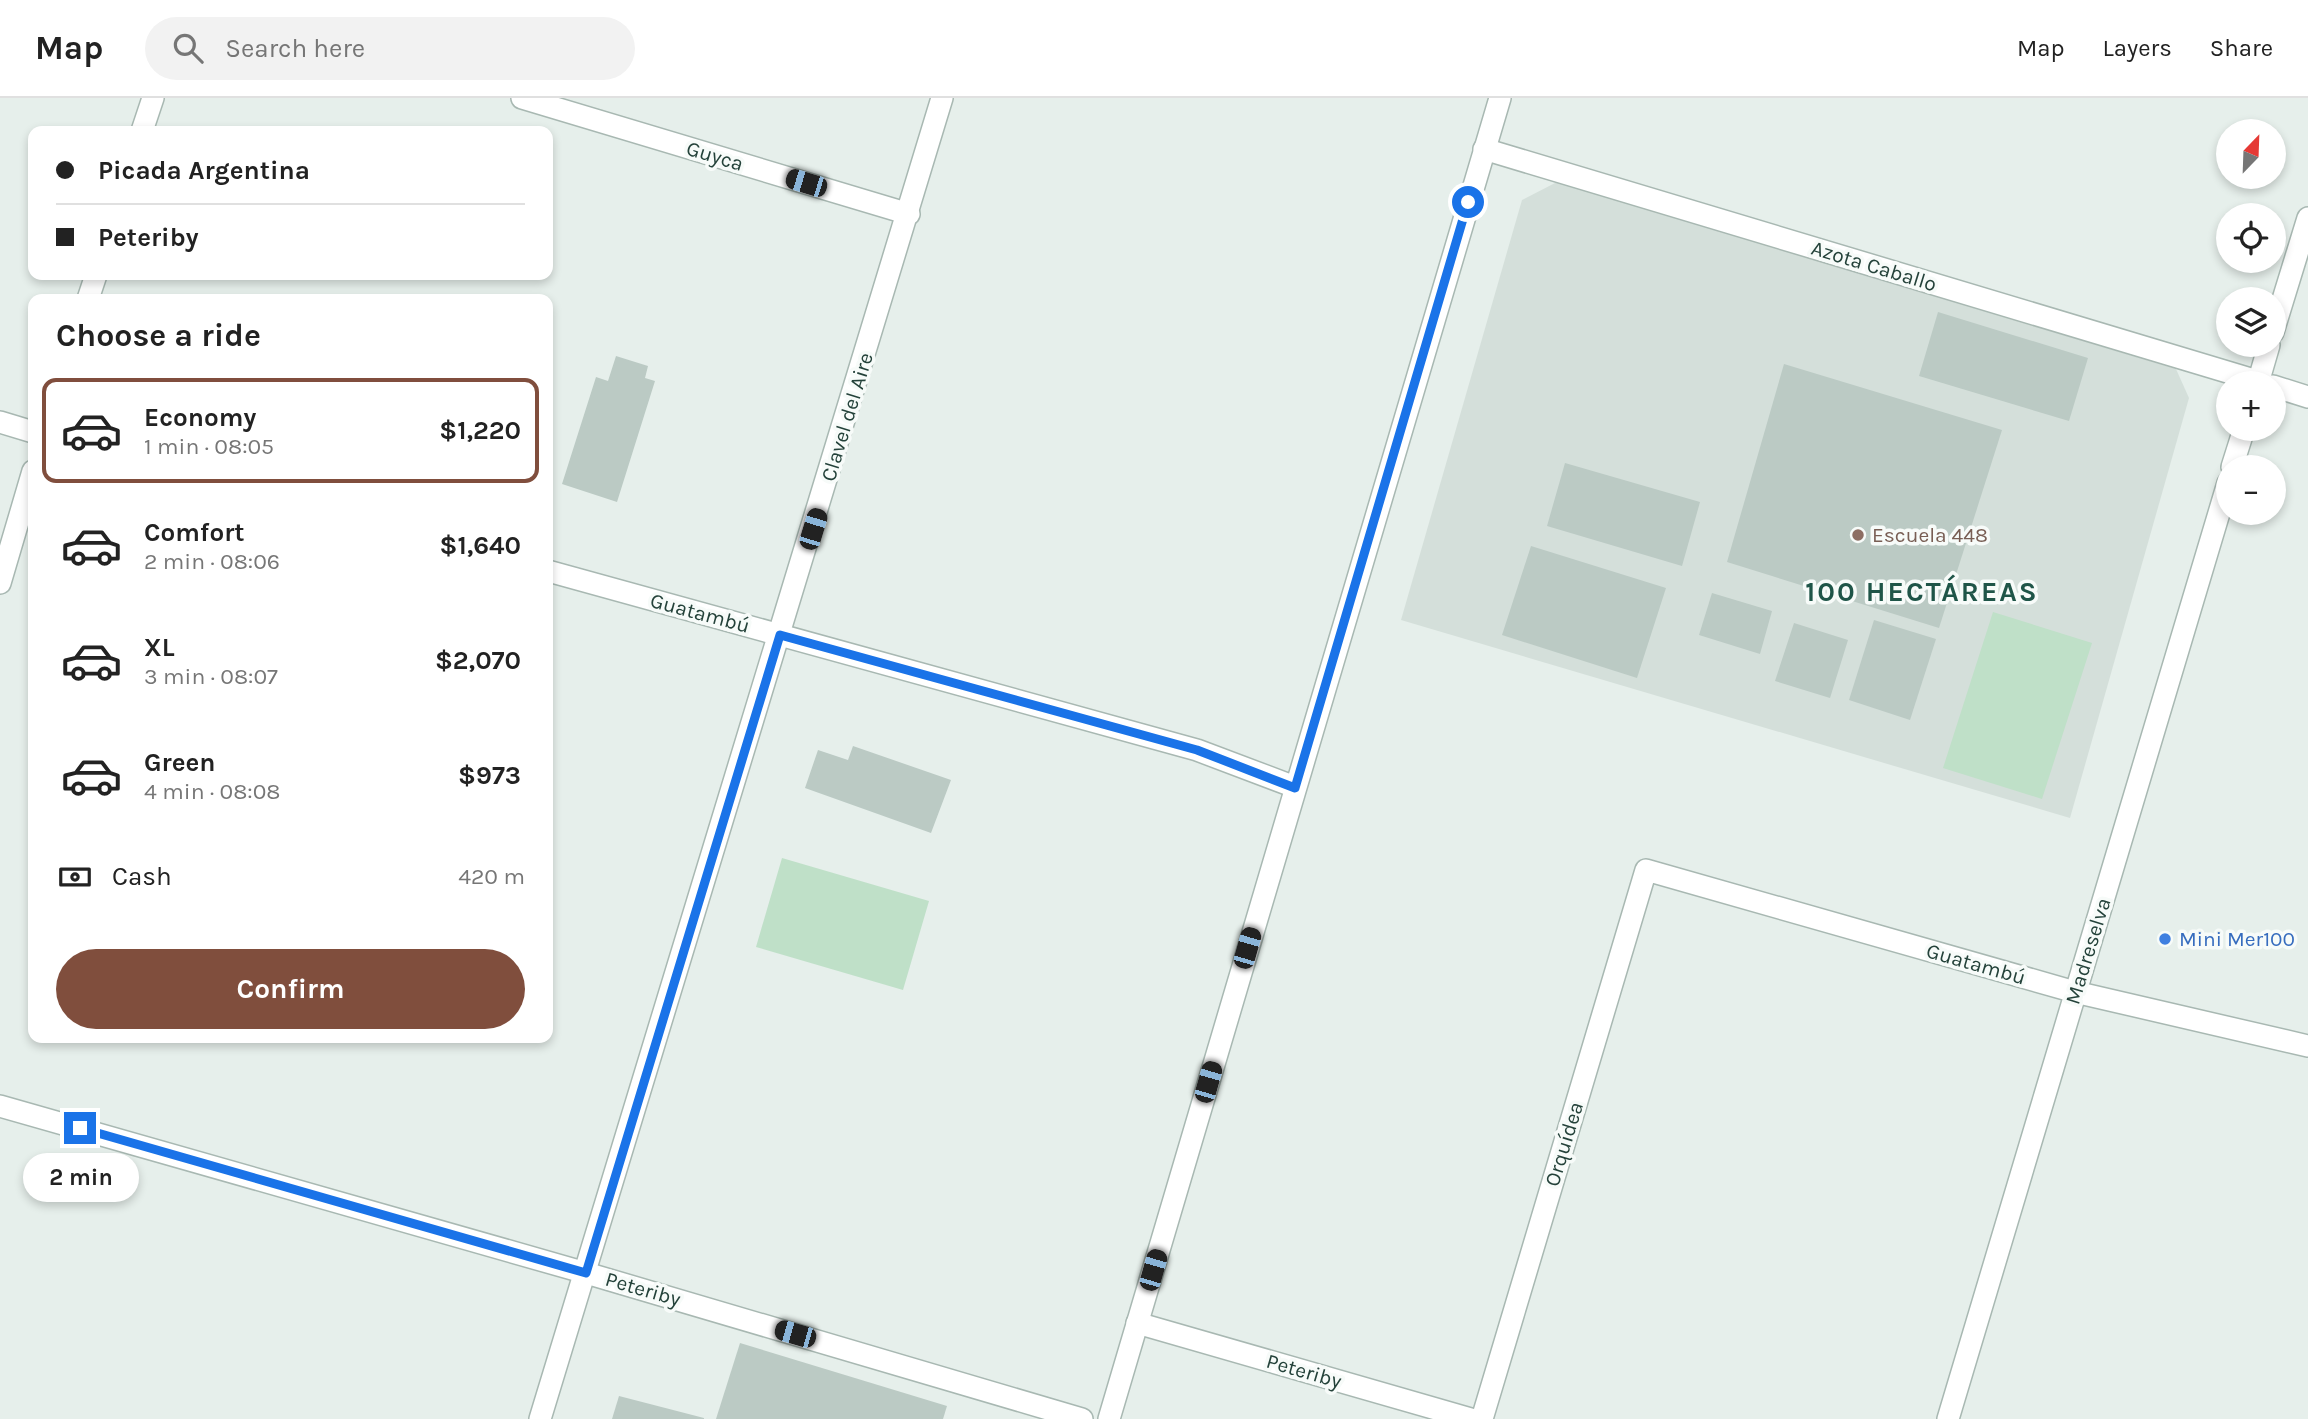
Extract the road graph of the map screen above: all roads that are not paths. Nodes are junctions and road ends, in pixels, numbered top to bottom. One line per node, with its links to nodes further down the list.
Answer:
1 (153, 98): 5 (street)
2 (522, 98): 7 (street, Guyca)
3 (942, 98): 7 (street, Clavel del Aire)
4 (1500, 98): 6 (street)
5 (144, 126)
6 (1484, 149): 10 (street, Azota Caballo); 20 (street)
7 (909, 214): 19 (street, Clavel del Aire)
8 (2308, 218): 9 (street)
9 (2286, 290)
10 (2220, 371)
11 (2286, 391): 12 (street, Azota Caballo)
12 (2308, 397)
13 (0, 422): 14 (street)
14 (28, 430)
15 (28, 488): 18 (street)
16 (2216, 523): 22 (street, Madreselva)
17 (553, 572): 19 (street, Guatambú)
18 (0, 583)
19 (780, 635): 20 (street, Guatambú); 25 (street, Clavel del Aire)
20 (1295, 788): 26 (street)
21 (1646, 870): 22 (street, Guatambú); 31 (street, Orquídea)
22 (2075, 992): 23 (street, Guatambú); 32 (street, Madreselva)
23 (2308, 1046)
24 (0, 1105): 25 (street, Peteriby)
25 (586, 1273): 27 (street, Clavel del Aire); 28 (street, Peteriby)
26 (1138, 1323): 29 (street); 30 (street, Peteriby)
27 (540, 1419)
28 (1082, 1419)
29 (1109, 1419)
30 (1471, 1419)
31 (1482, 1419)
32 (1948, 1419)

